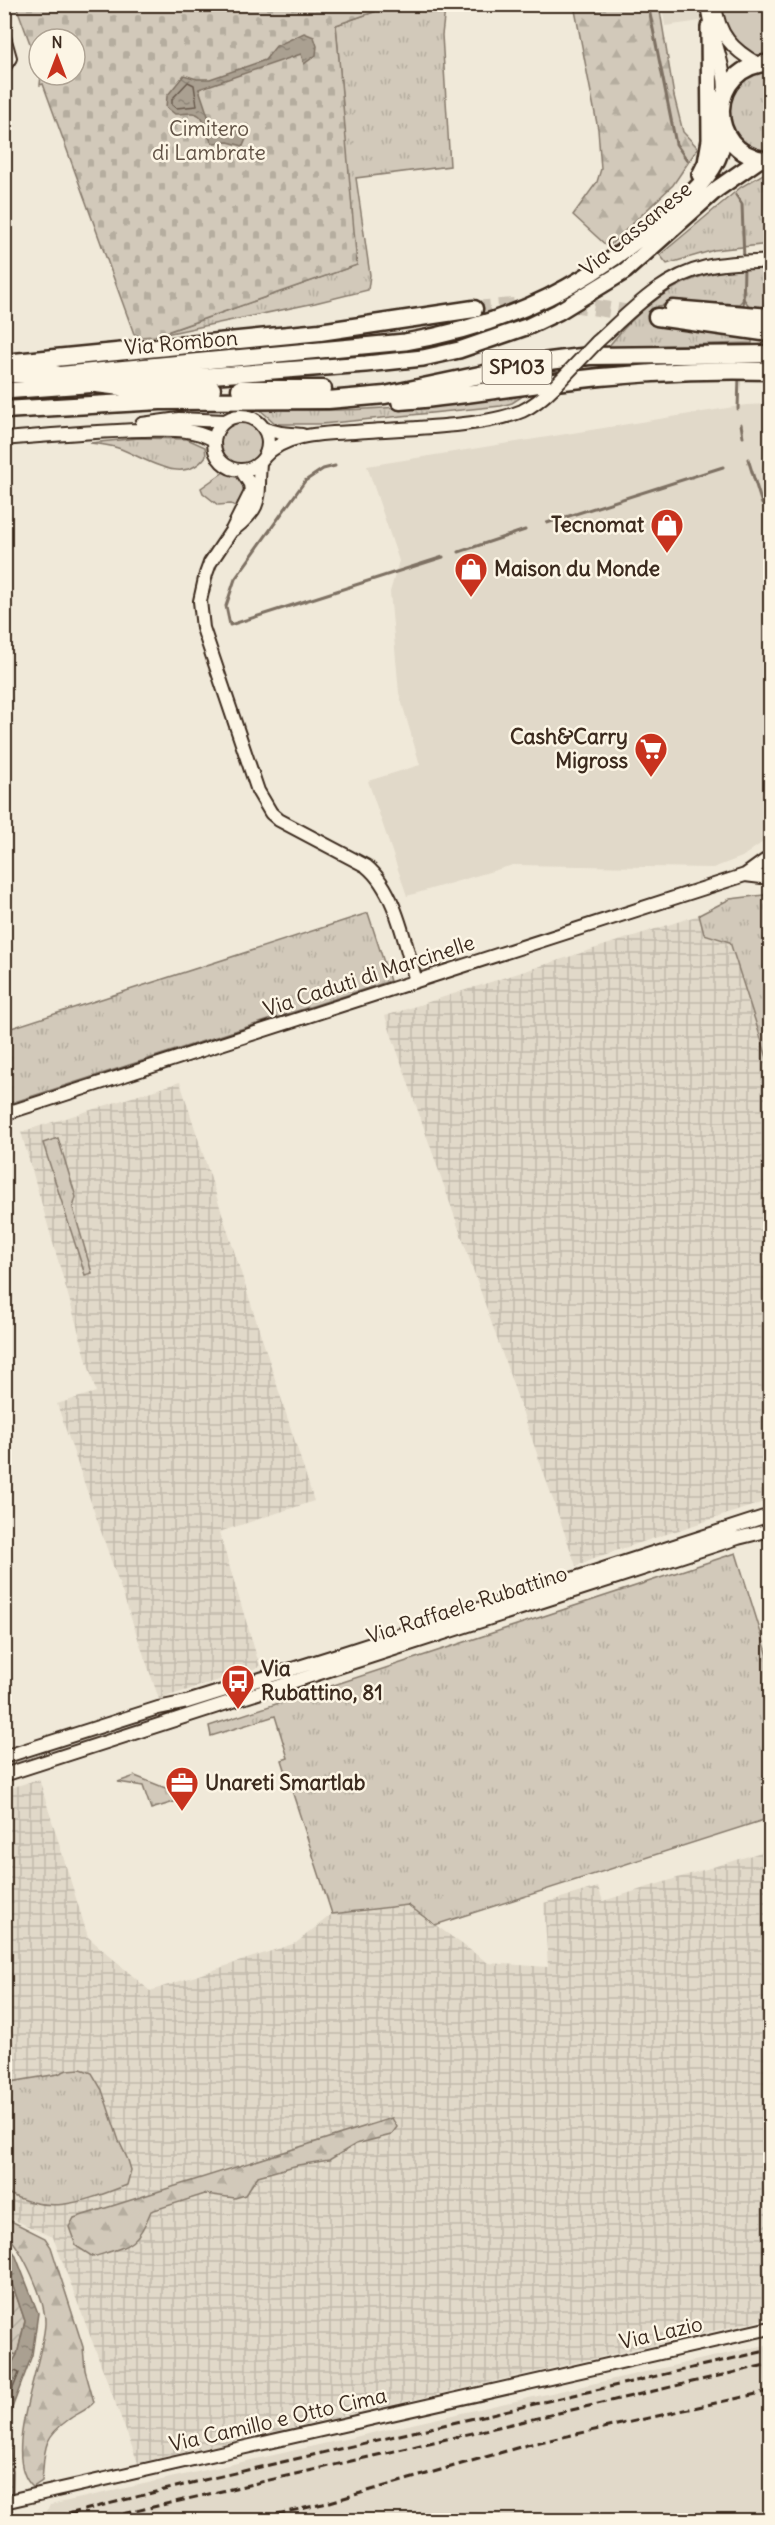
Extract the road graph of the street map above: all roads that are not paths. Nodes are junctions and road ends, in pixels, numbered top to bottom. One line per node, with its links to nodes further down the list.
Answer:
1 (707, 4): 3 (street)
2 (715, 4): 5 (street)
3 (709, 27): 7 (street); 10 (main road)
4 (4, 37): 6 (street)
5 (767, 63): 7 (main road)
6 (4, 67)
7 (725, 92): 8 (main road, Via Cassanese)
8 (724, 130): 9 (main road); 10 (main road, Via Cassanese / SP103)
9 (765, 160): 18 (main road, Via Cassanese / SP103)
10 (673, 210): 15 (main road, Via Cassanese / SP103)
11 (771, 261): 32 (street, bridge)
12 (474, 309): 17 (highway)
13 (771, 317): 14 (highway)
14 (771, 333)
15 (361, 347): 23 (main road, Via Rombon)
16 (771, 354): 21 (highway, SP103)
17 (4, 363)
18 (360, 364): 24 (main road, Via Rombon)
19 (771, 371): 27 (highway, SP103)
20 (4, 374): 23 (highway)
21 (466, 378): 24 (highway, SP103); 27 (highway, SP103)
22 (4, 380): 23 (main road, Via Rombon)
23 (59, 381): 24 (main road, Via Rombon); 25 (main road, Via Rombon); 26 (main road)
24 (96, 384)
25 (4, 390)
26 (4, 396)
27 (285, 400): 28 (highway, SP103)
28 (4, 410)
29 (225, 421): 30 (street); 31 (street); 34 (street)
30 (265, 429): 32 (street); 35 (street)
31 (115, 430): 33 (street); 34 (street)
32 (306, 436): 35 (street)
33 (4, 439)
34 (214, 440): 36 (street)
35 (262, 460): 36 (street); 37 (street)
36 (241, 470): 37 (street)
37 (232, 530): 41 (street)
38 (771, 857): 39 (street, Via Caduti di Marcinelle)
39 (745, 875): 40 (street, Via Caduti di Marcinelle); 41 (street, Via Caduti di Marcinelle)
40 (771, 878)
41 (416, 981): 42 (street, Via Caduti di Marcinelle)
42 (4, 1114)
43 (771, 1515): 45 (street, Via Raffaele Rubattino)
44 (771, 1530): 46 (street, Via Raffaele Rubattino)
45 (4, 1757)
46 (4, 1775)
47 (771, 2328): 48 (street, Via Lazio)
48 (561, 2377): 49 (street, Via Camillo e Otto Cima)
49 (10, 2501)

